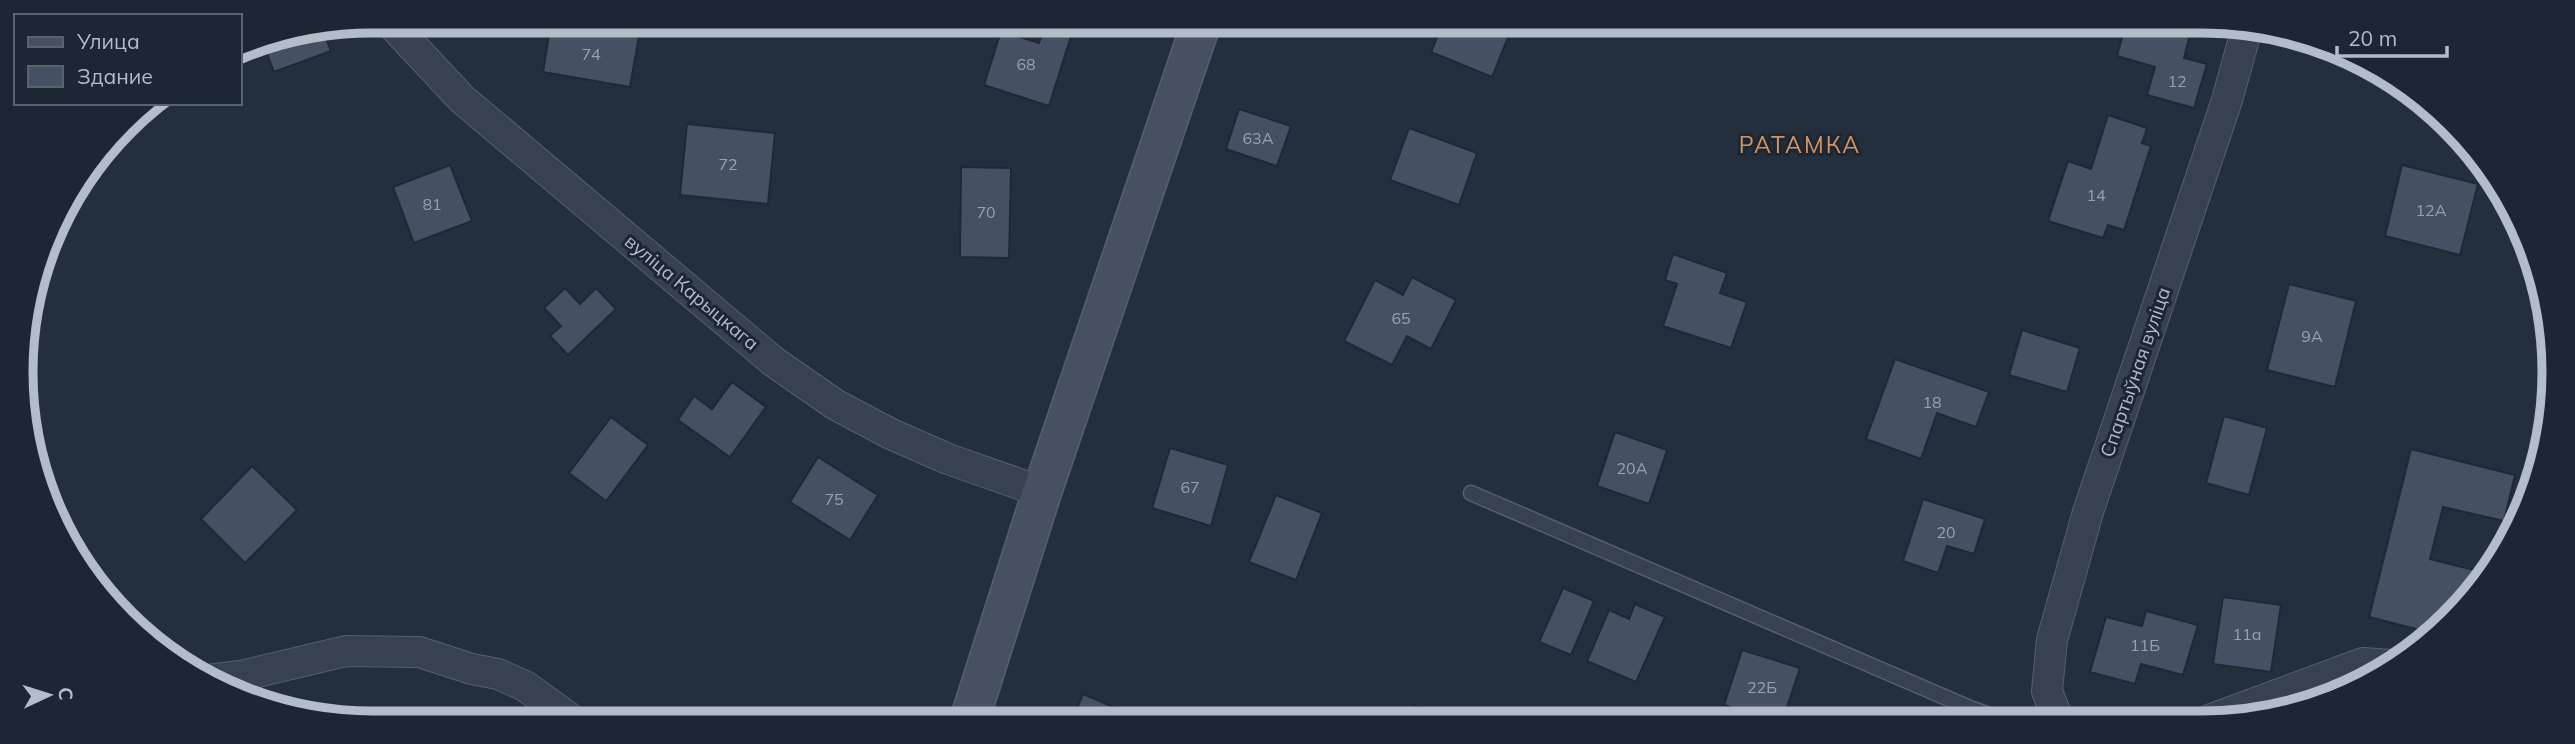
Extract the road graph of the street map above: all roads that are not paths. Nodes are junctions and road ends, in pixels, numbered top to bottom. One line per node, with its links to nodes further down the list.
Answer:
1 (400, 33): 4 (street, вуліца Карыцкага)
2 (1198, 33): 4 (street)
3 (2246, 36): 12 (street, Спартыўная вуліца)
4 (1042, 492): 10 (street)
5 (1471, 493): 11 (lane)
6 (2374, 664): 8 (street)
7 (226, 678): 9 (street)
8 (2240, 709)
9 (559, 711)
10 (972, 711)
11 (1979, 711)
12 (2055, 711)

